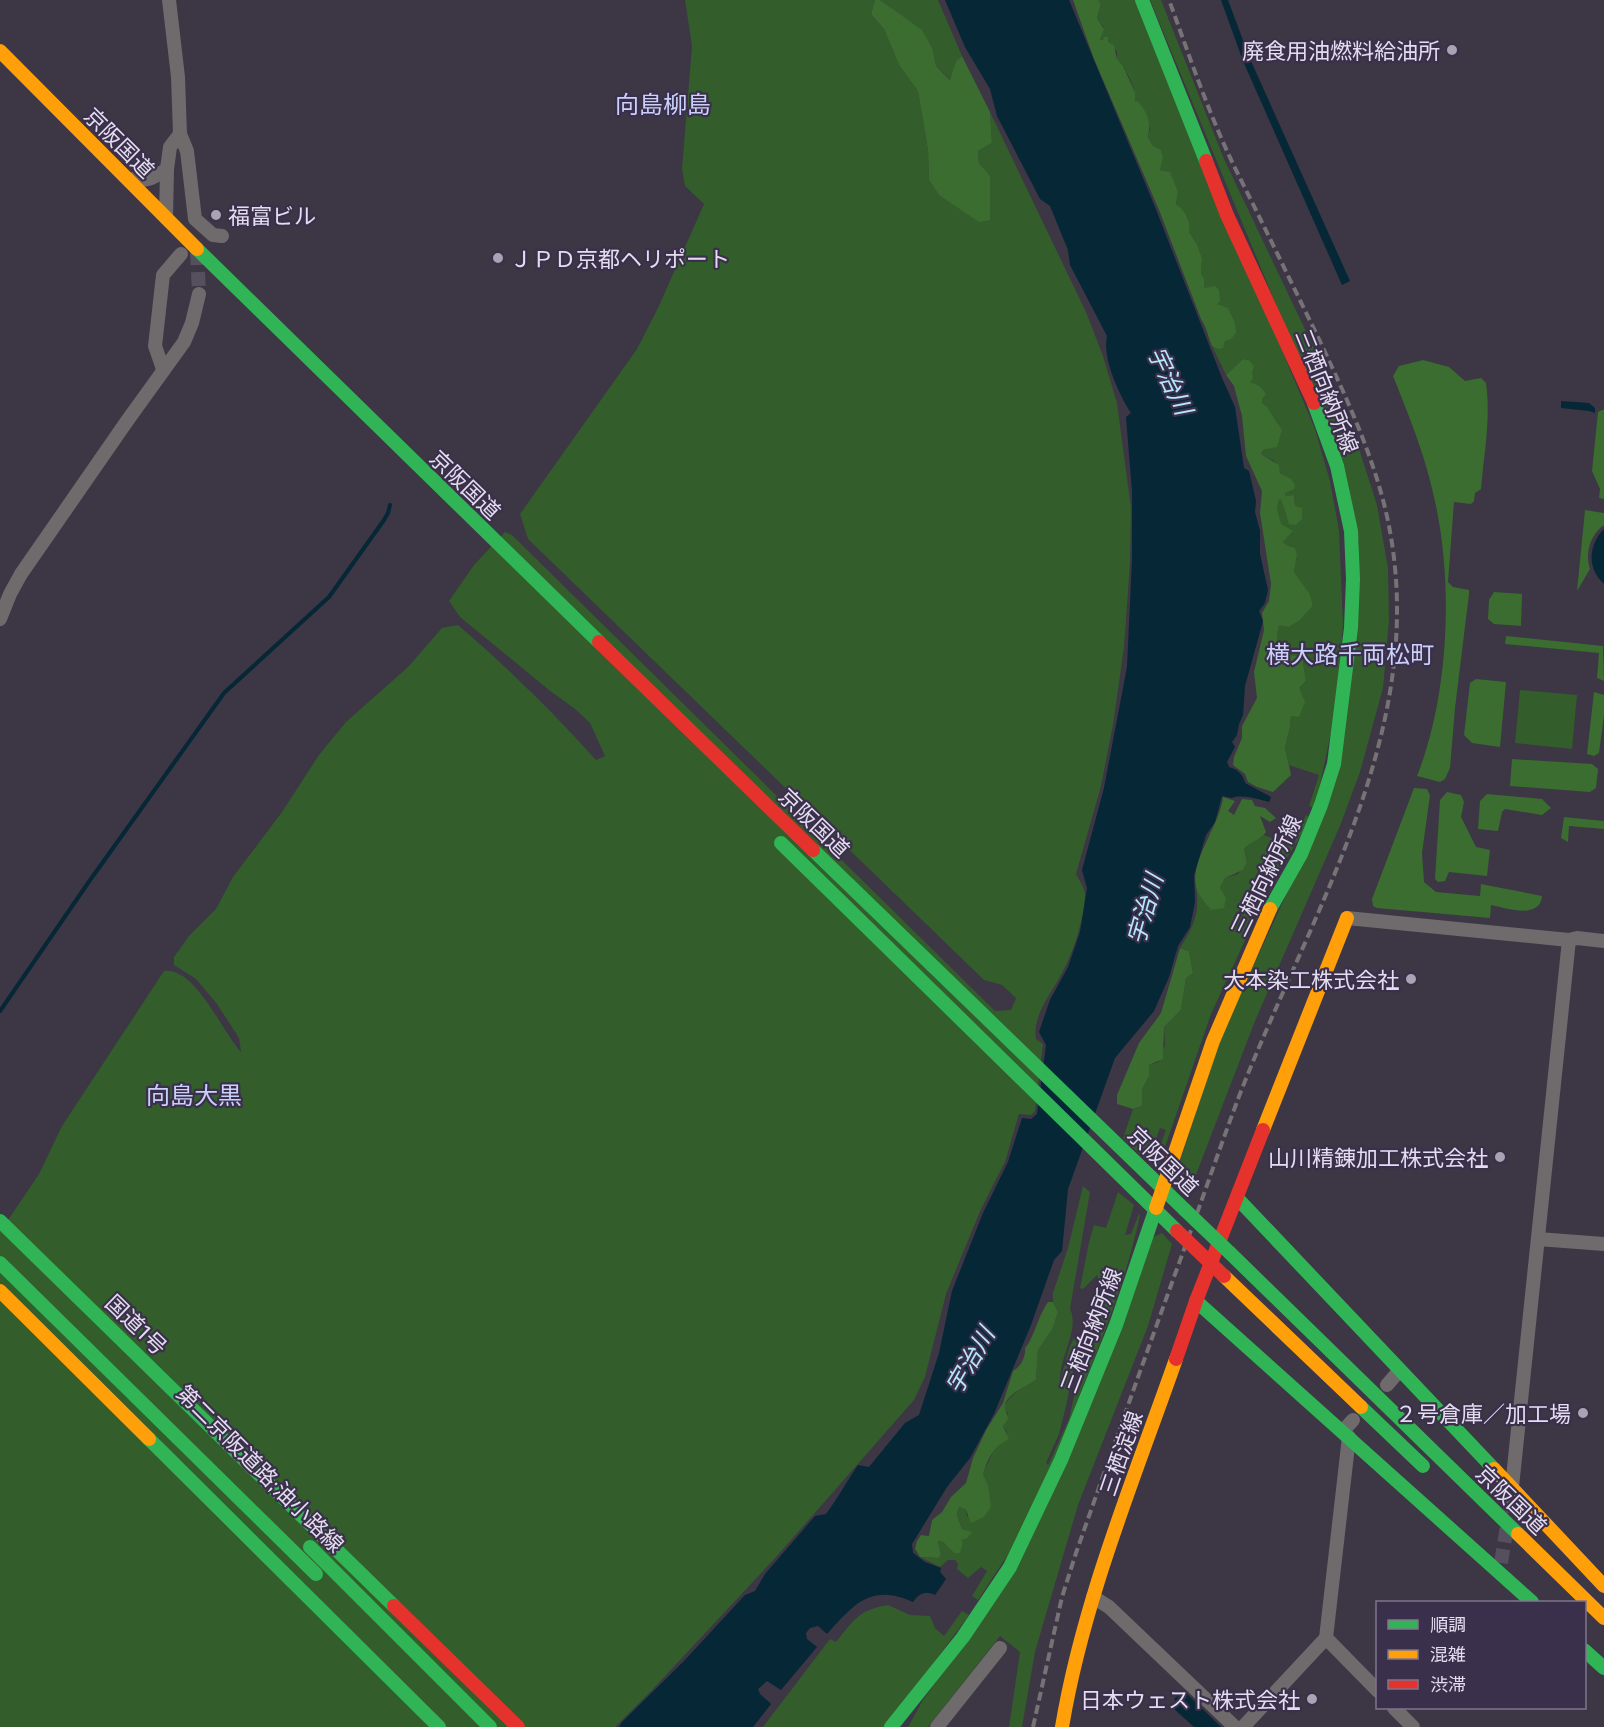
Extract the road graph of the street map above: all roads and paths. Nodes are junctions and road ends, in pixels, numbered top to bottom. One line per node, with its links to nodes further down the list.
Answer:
1 (169, 0): 4 (street)
2 (1143, 0): 18 (main road, 三栖向納所線)
3 (0, 51): 6 (main road, 京阪国道)
4 (180, 134): 5 (street); 8 (street)
5 (167, 169): 6 (street); 7 (street)
6 (127, 178): 7 (main road, 京阪国道)
7 (166, 218): 18 (main road, 京阪国道)
8 (222, 236)
9 (181, 255): 11 (street)
10 (199, 294): 11 (street)
11 (163, 369): 12 (street)
12 (5, 591): 13 (street)
13 (0, 620)
14 (771, 833): 20 (main road, 京阪国道)
15 (1347, 918): 16 (street); 19 (main road, 三栖淀線)
16 (1569, 940): 17 (street); 22 (street)
17 (1604, 941)
18 (1163, 1189): 20 (main road, 三栖向納所線); 39 (main road, 京阪国道, bridge)
19 (1237, 1198): 26 (main road, 三栖淀線); 27 (main road)
20 (1156, 1210): 31 (main road, 京阪国道, bridge); 45 (main road, 三栖向納所線)
21 (0, 1221): 49 (main road, 国道1号)
22 (1538, 1239): 23 (street); 32 (street)
23 (1604, 1244)
24 (0, 1263): 35 (main road, 第二京阪道路;油小路線)
25 (0, 1291): 47 (main road)
26 (1196, 1301): 30 (main road); 37 (main road, 三栖淀線)
27 (1399, 1371): 28 (street); 32 (main road)
28 (1387, 1384)
29 (1353, 1420): 30 (street)
30 (1346, 1434): 38 (main road); 40 (street)
31 (1429, 1472)
32 (1512, 1491): 33 (street); 36 (main road)
33 (1510, 1506)
34 (298, 1535): 48 (main road, 第二京阪道路;油小路線)
35 (327, 1584)
36 (1604, 1586)
37 (1092, 1597): 53 (main road, 三栖淀線); 54 (street)
38 (1531, 1601)
39 (1604, 1618)
40 (1326, 1638): 44 (street); 55 (street)
41 (999, 1648): 52 (street)
42 (1586, 1651): 43 (main road)
43 (1601, 1661)
44 (1376, 1690)
45 (914, 1699): 50 (main road, 三栖向納所線); 51 (street)
46 (1396, 1709): 56 (street)
47 (439, 1727)
48 (490, 1727)
49 (518, 1727)
50 (891, 1727)
51 (902, 1727)
52 (936, 1727)
53 (1062, 1727)
54 (1235, 1727)
55 (1243, 1727)
56 (1413, 1727)

